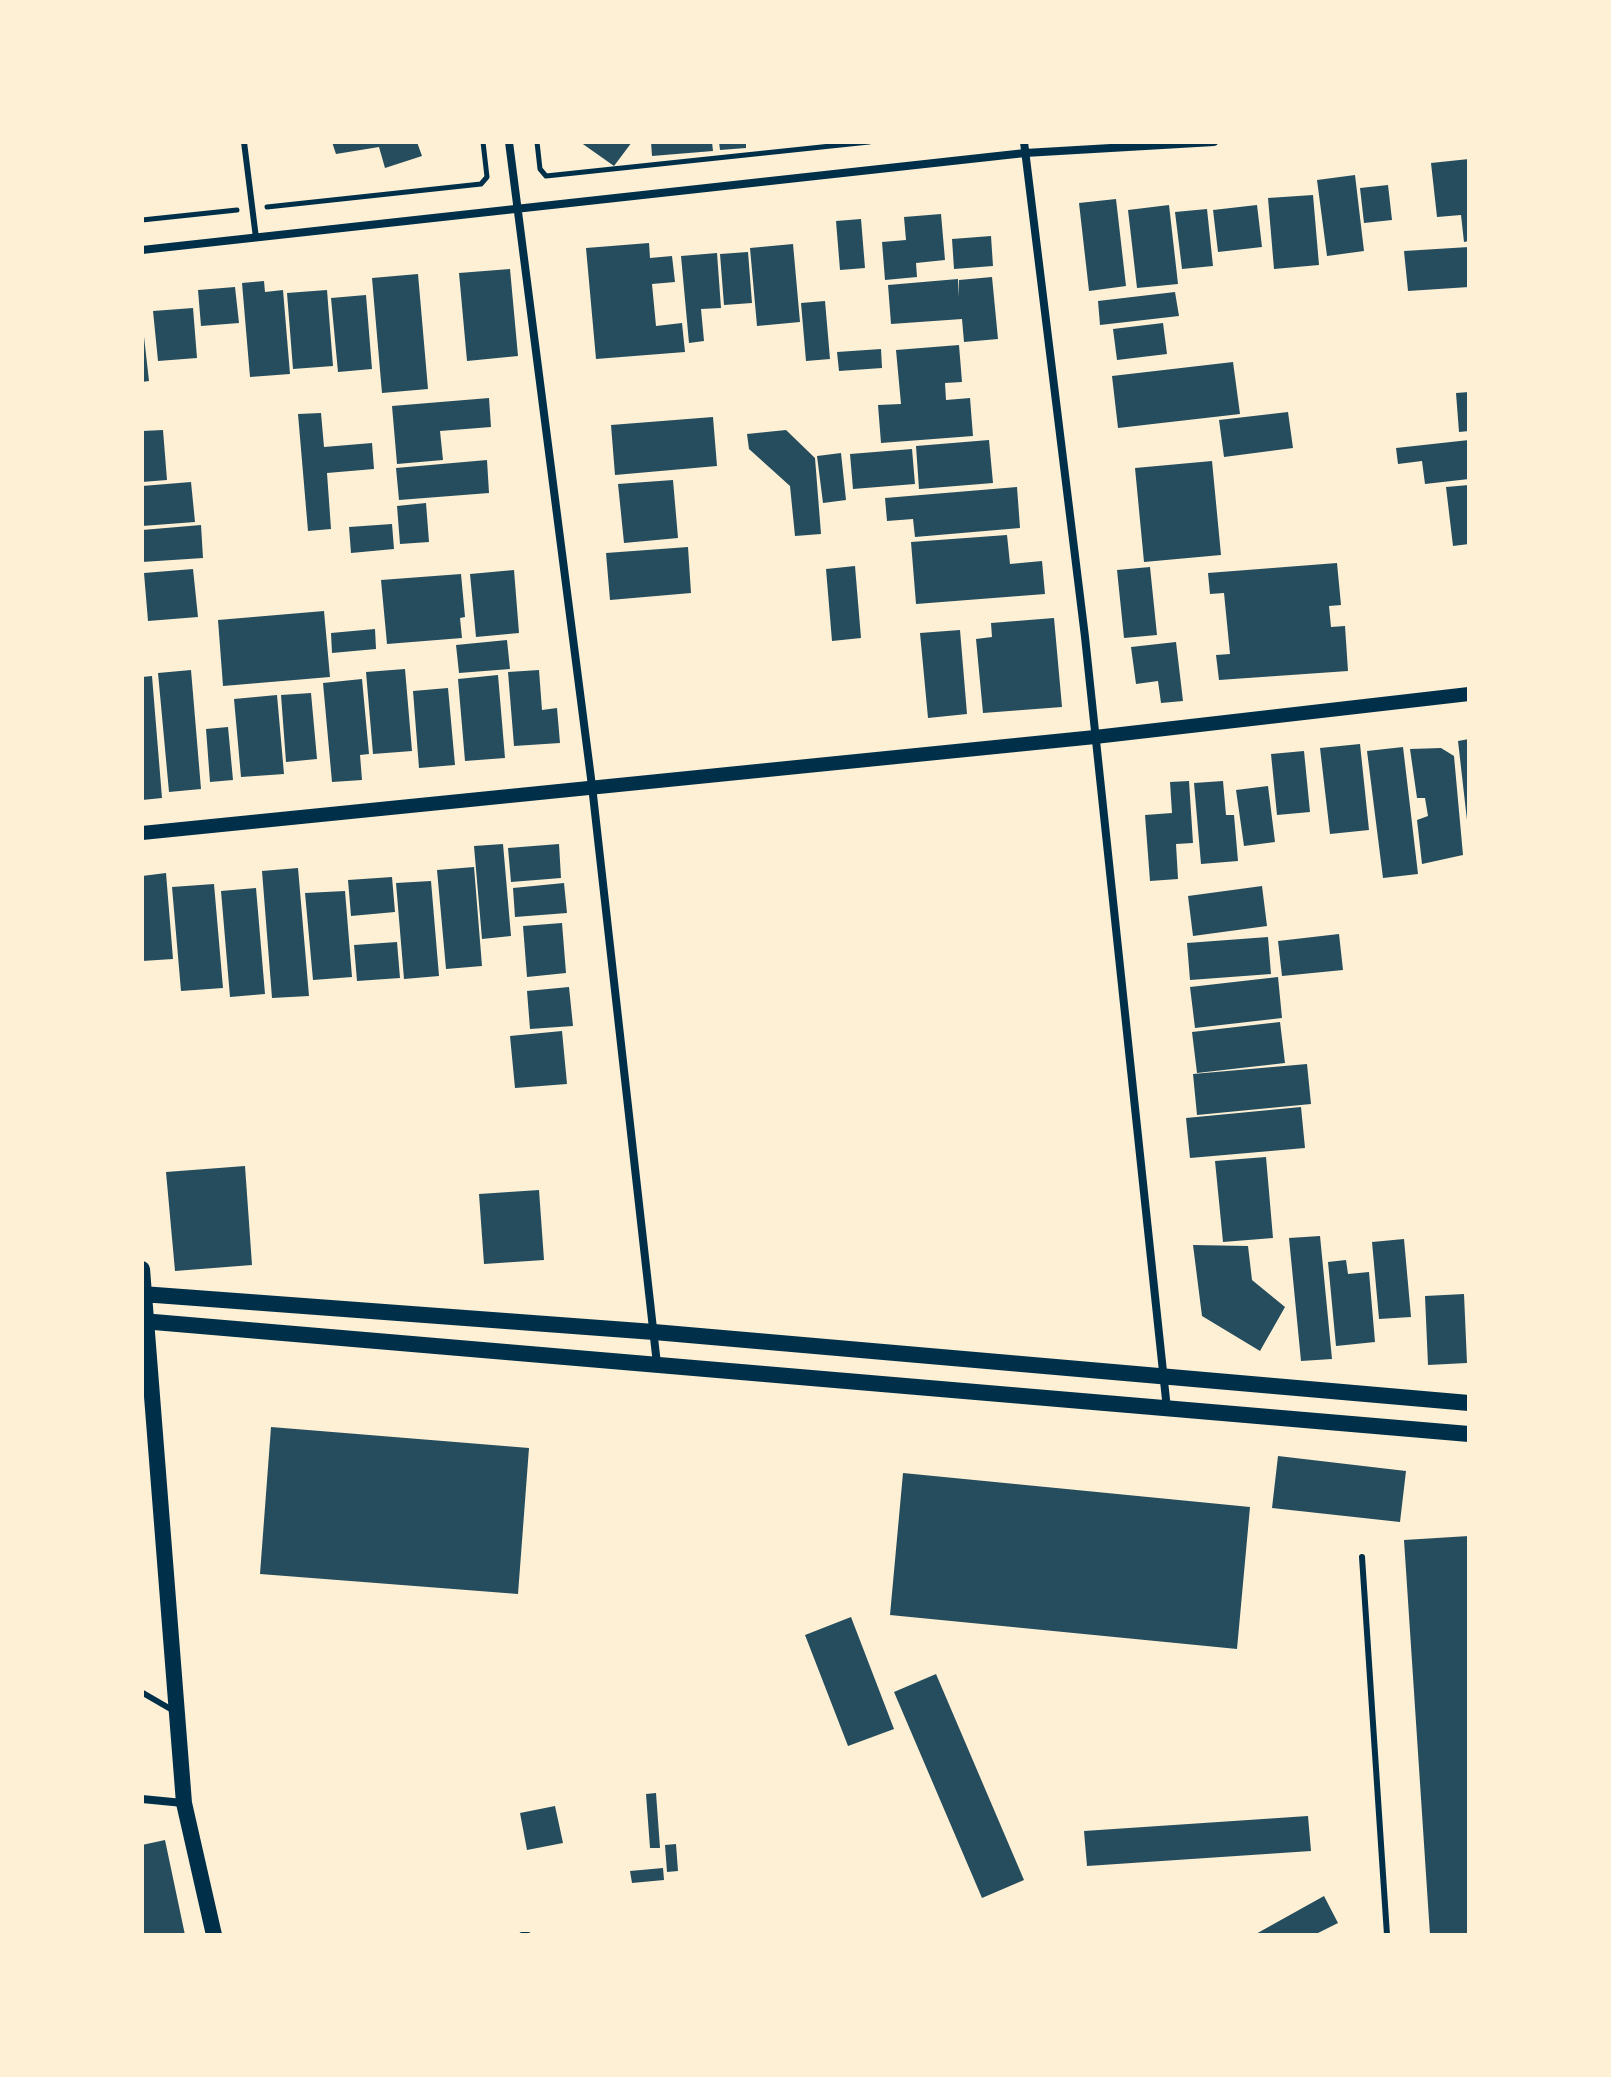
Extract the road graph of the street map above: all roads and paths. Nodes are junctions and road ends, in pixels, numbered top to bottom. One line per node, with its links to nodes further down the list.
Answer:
1 (244, 142): 11 (lane)
2 (483, 142): 11 (path)
3 (509, 142): 12 (street)
4 (537, 142): 9 (path)
5 (869, 142): 9 (path)
6 (1024, 142): 8 (street)
7 (1214, 142): 8 (street)
8 (1025, 153): 12 (street); 17 (street)
9 (540, 169): 10 (path)
10 (532, 171)
11 (253, 208): 13 (path); 14 (lane)
12 (517, 209): 14 (street); 18 (street)
13 (142, 220)
14 (256, 238): 15 (street)
15 (142, 250)
16 (1469, 694): 17 (street)
17 (1095, 737): 18 (street); 25 (street)
18 (592, 786): 19 (street); 23 (street)
19 (142, 833)
20 (142, 1269): 21 (main road)
21 (143, 1294): 22 (main road); 23 (main road)
22 (144, 1321): 24 (main road); 32 (main road)
23 (654, 1332): 24 (street); 25 (main road)
24 (657, 1367): 27 (main road)
25 (1166, 1378): 26 (main road); 27 (street)
26 (1469, 1403)
27 (1167, 1409): 28 (main road)
28 (1469, 1434)
29 (1362, 1557): 38 (lane)
30 (142, 1686): 31 (lane)
31 (142, 1696): 32 (lane)
32 (178, 1713): 34 (main road)
33 (142, 1799): 34 (street)
34 (184, 1803): 35 (main road)
35 (214, 1935)
36 (522, 1935): 37 (lane)
37 (528, 1935)
38 (1387, 1935)

